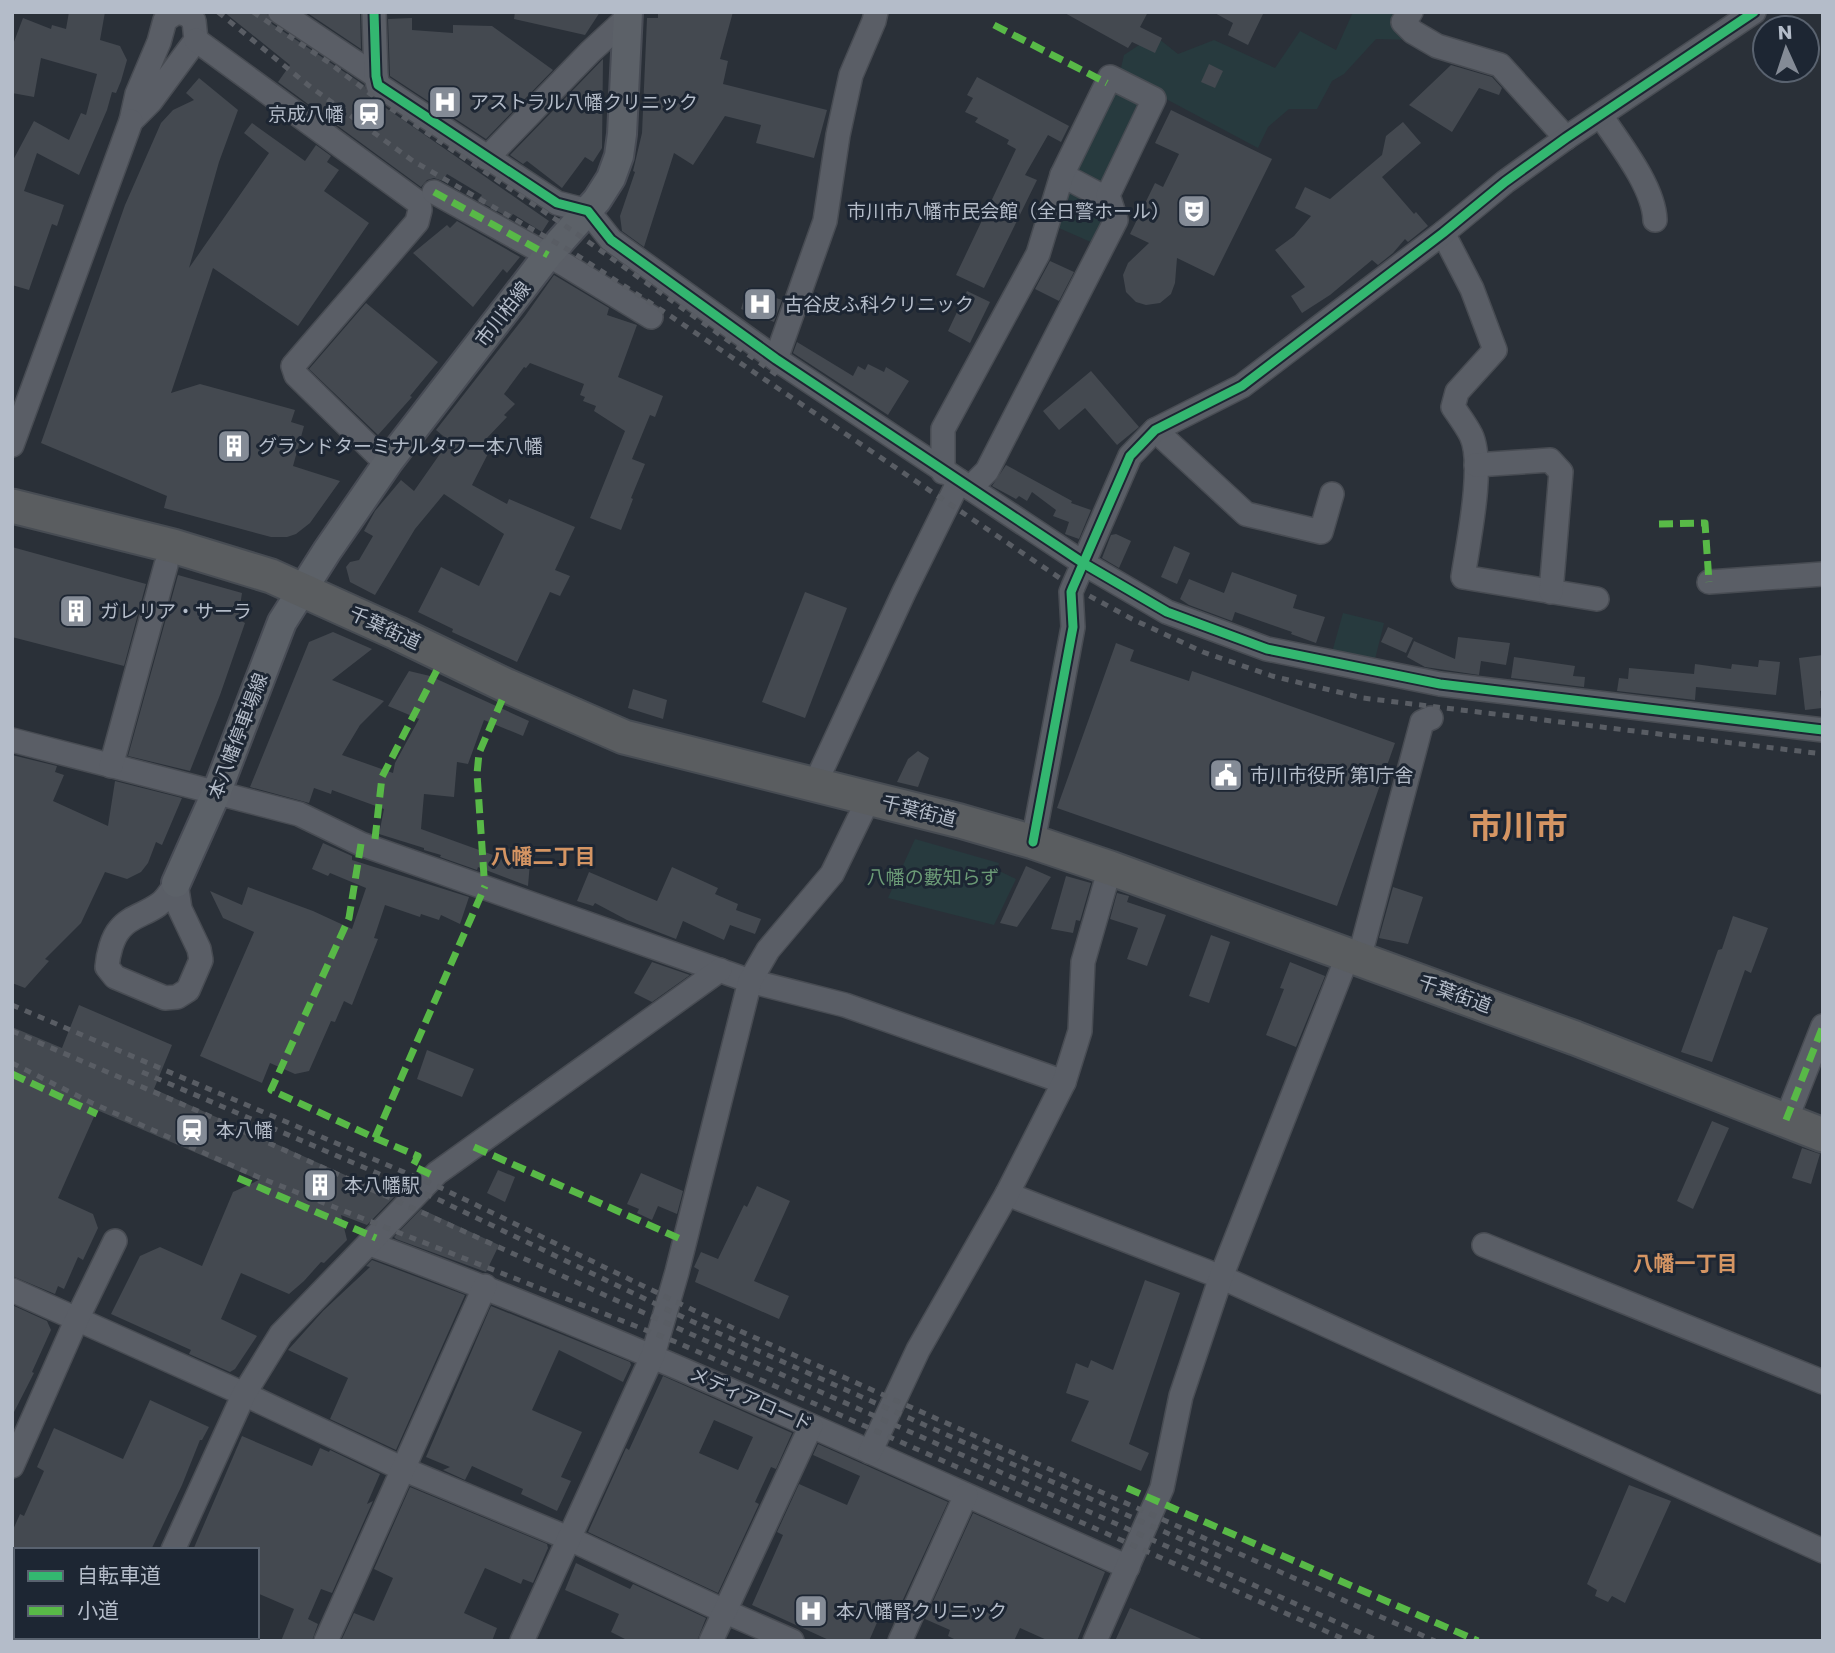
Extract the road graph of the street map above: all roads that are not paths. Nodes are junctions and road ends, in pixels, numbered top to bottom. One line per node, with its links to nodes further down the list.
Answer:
1 (280, 12): 9 (street)
2 (374, 12): 9 (street)
3 (876, 12): 22 (street)
4 (1411, 12): 12 (street)
5 (1755, 12): 10 (street)
6 (171, 13): 8 (street); 11 (street)
7 (628, 15): 13 (street); 17 (main road, 市川柏線)
8 (195, 40): 11 (street); 25 (street)
9 (376, 76): 13 (street)
10 (1601, 116): 12 (street); 18 (street)
11 (131, 121): 24 (street)
12 (1566, 138): 19 (street)
13 (486, 158): 17 (street)
14 (1062, 175): 16 (street); 16 (street); 27 (street)
15 (434, 192): 20 (street)
16 (1108, 195): 27 (street)
17 (588, 211): 20 (main road, 市川柏線); 22 (street)
18 (1655, 220)
19 (1443, 233): 23 (street); 26 (street)
20 (548, 256): 21 (street); 25 (main road, 市川柏線)
21 (651, 317)
22 (776, 359): 27 (street)
23 (1154, 430): 28 (street); 30 (street)
24 (12, 445)
25 (387, 464): 34 (main road, 市川柏線)
26 (1476, 466): 35 (street); 35 (street)
27 (957, 480): 30 (street); 41 (street)
28 (1332, 494)
29 (12, 506): 34 (highway, 千葉街道)
30 (1083, 563): 38 (street); 44 (street)
31 (166, 565): 40 (street)
32 (1823, 574): 33 (street)
33 (1709, 582)
34 (303, 590): 41 (highway, 千葉街道); 42 (main road, 本八幡停車場線)
35 (1551, 592): 36 (street)
36 (1597, 599)
37 (1430, 718): 47 (street)
38 (1823, 730)
39 (12, 740): 40 (street)
40 (111, 766): 42 (street)
41 (815, 784): 43 (highway, 千葉街道)
42 (217, 791): 46 (main road, 本八幡停車場線); 48 (street)
43 (869, 798): 44 (highway, 千葉街道); 49 (street)
44 (1033, 842): 45 (highway, 千葉街道)
45 (1110, 868): 47 (highway, 千葉街道); 51 (street)
46 (176, 883): 46 (street)
47 (1353, 957): 52 (highway, 千葉街道); 58 (street)
48 (720, 970): 49 (street); 56 (street)
49 (750, 981): 51 (street); 62 (street)
50 (1823, 1026): 52 (street)
51 (1064, 1082): 54 (street)
52 (1786, 1120): 53 (highway, 千葉街道)
53 (1823, 1135)
54 (1007, 1194): 58 (street); 66 (street)
55 (115, 1241): 61 (street)
56 (370, 1244): 59 (street, メディアロード); 64 (street)
57 (1484, 1245): 63 (street)
58 (1221, 1277): 72 (street); 73 (street)
59 (485, 1286): 62 (street, メディアロード); 68 (street)
60 (12, 1290): 61 (street)
61 (77, 1319): 64 (street); 67 (street)
62 (653, 1355): 65 (street, メディアロード); 70 (street)
63 (1823, 1382)
64 (244, 1394): 68 (street); 71 (street)
65 (811, 1426): 66 (street, メディアロード); 74 (street)
66 (870, 1452): 69 (street, メディアロード)
67 (12, 1466)
68 (403, 1469): 70 (street); 75 (street)
69 (966, 1495): 73 (street, メディアロード); 79 (street)
70 (568, 1538): 74 (street); 76 (street)
71 (174, 1548)
72 (1823, 1551)
73 (1128, 1567): 80 (street)
74 (723, 1611): 77 (street); 78 (street)
75 (326, 1641)
76 (522, 1641)
77 (711, 1641)
78 (792, 1641)
79 (900, 1641)
80 (1095, 1641)

